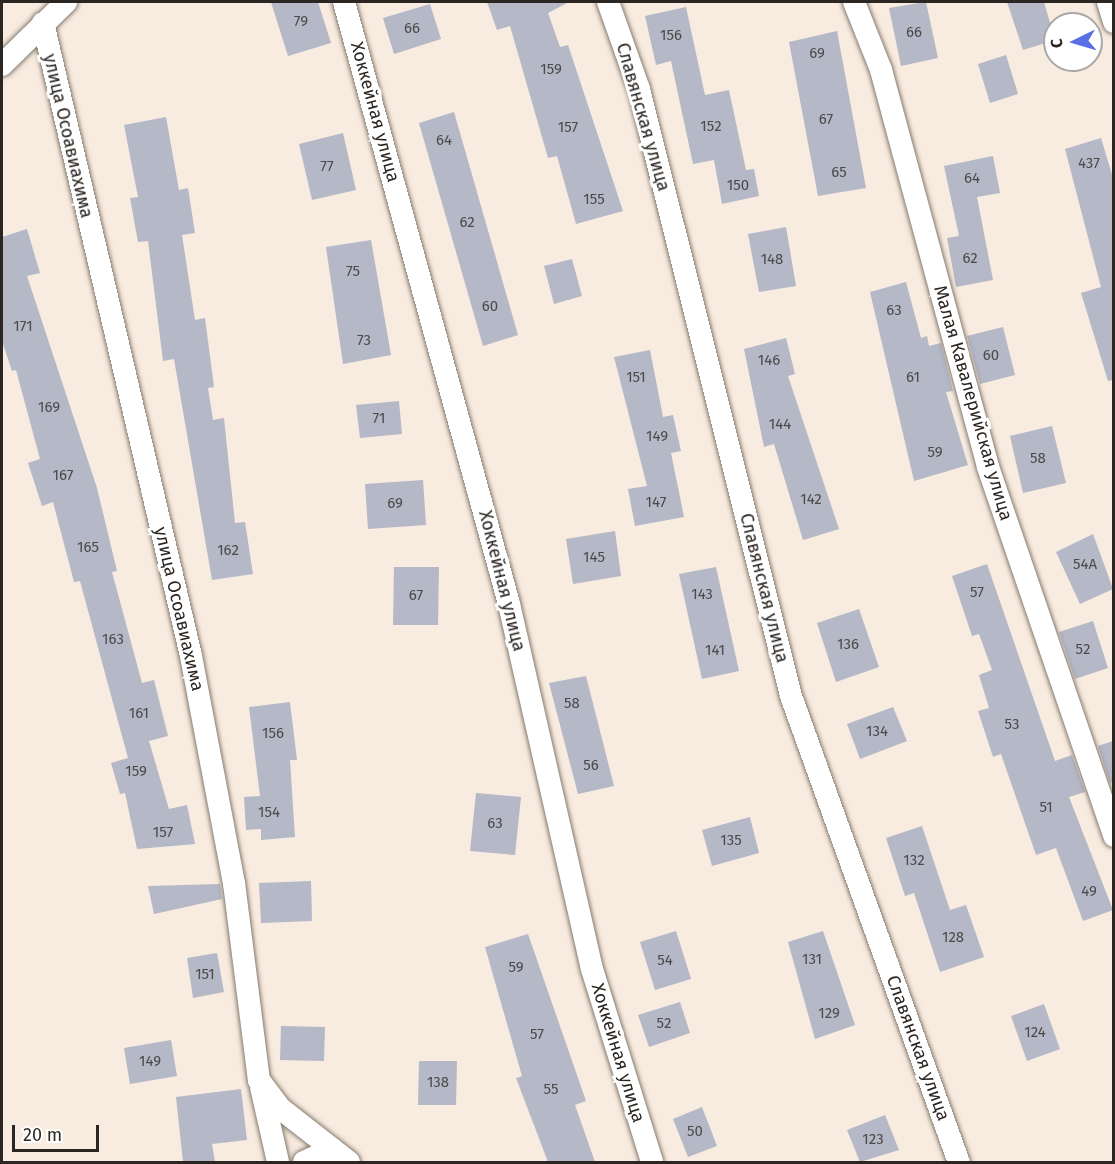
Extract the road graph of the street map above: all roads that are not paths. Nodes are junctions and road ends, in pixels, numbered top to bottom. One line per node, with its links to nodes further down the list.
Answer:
1 (66, 2): 7 (street)
2 (344, 2): 14 (street, Хоккейная улица)
3 (608, 2): 15 (street, Славянская улица)
4 (854, 2): 9 (street, Малая Кавалерийская улица)
5 (1108, 2): 6 (street)
6 (1113, 22)
7 (43, 23): 8 (street); 10 (street, улица Осоавиахима)
8 (2, 65)
9 (1113, 836)
10 (259, 1080): 11 (street, улица Осоавиахима); 12 (street)
11 (341, 1156): 13 (street)
12 (278, 1162)
13 (304, 1162)
14 (652, 1162)
15 (958, 1162)

